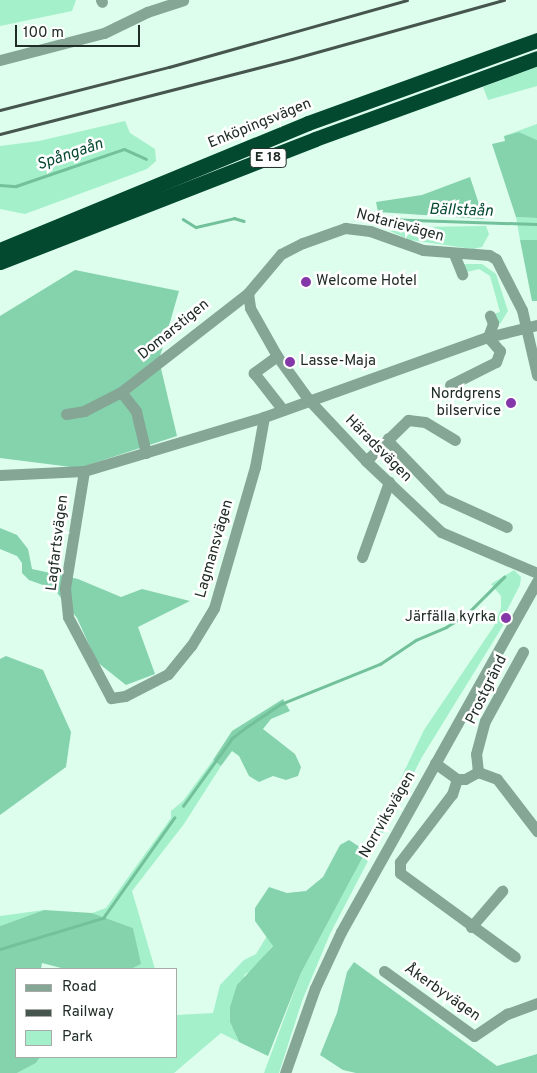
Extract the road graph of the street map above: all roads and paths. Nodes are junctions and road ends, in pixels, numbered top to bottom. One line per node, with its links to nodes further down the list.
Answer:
1 (183, 0): 4 (street)
2 (537, 40): 5 (highway, Enköpingsvägen / E 18)
3 (537, 58): 7 (highway, E 18)
4 (0, 60)
5 (0, 250)
6 (454, 254): 8 (street); 9 (street, Notarievägen); 11 (street, Notarievägen)
7 (0, 262)
8 (462, 274)
9 (248, 293): 13 (street, Häradsvägen); 16 (street, Domarstigen)
10 (490, 316): 12 (street)
11 (532, 326): 12 (street); 14 (street)
12 (488, 337): 15 (street); 17 (street)
13 (277, 356): 17 (street, Häradsvägen); 18 (street)
14 (537, 374)
15 (450, 385)
16 (121, 392): 19 (street, Domarstigen); 23 (street)
17 (310, 400): 18 (street); 24 (street, Häradsvägen)
18 (283, 410): 20 (street)
19 (66, 414)
20 (264, 417): 23 (street); 33 (street, Lagmansvägen)
21 (388, 438): 22 (street); 24 (street); 28 (street)
22 (455, 440)
23 (146, 453): 25 (street)
24 (366, 461): 27 (street, Häradsvägen)
25 (84, 471): 26 (street); 33 (street, Lagfartsvägen)
26 (0, 475)
27 (388, 482): 29 (street); 30 (street, Häradsvägen)
28 (507, 526)
29 (362, 557)
30 (537, 573)
31 (537, 581): 34 (street, Norrviksvägen)
32 (523, 652): 35 (street, Prostgränd)
33 (111, 698)
34 (435, 763): 36 (street); 43 (street, Norrviksvägen)
35 (478, 772): 36 (street); 37 (street)
36 (457, 780): 39 (street)
37 (537, 831)
38 (502, 891): 39 (street)
39 (471, 927): 40 (street)
40 (515, 957)
41 (384, 971): 42 (street, Åkerbyvägen)
42 (537, 1003)
43 (285, 1073)

